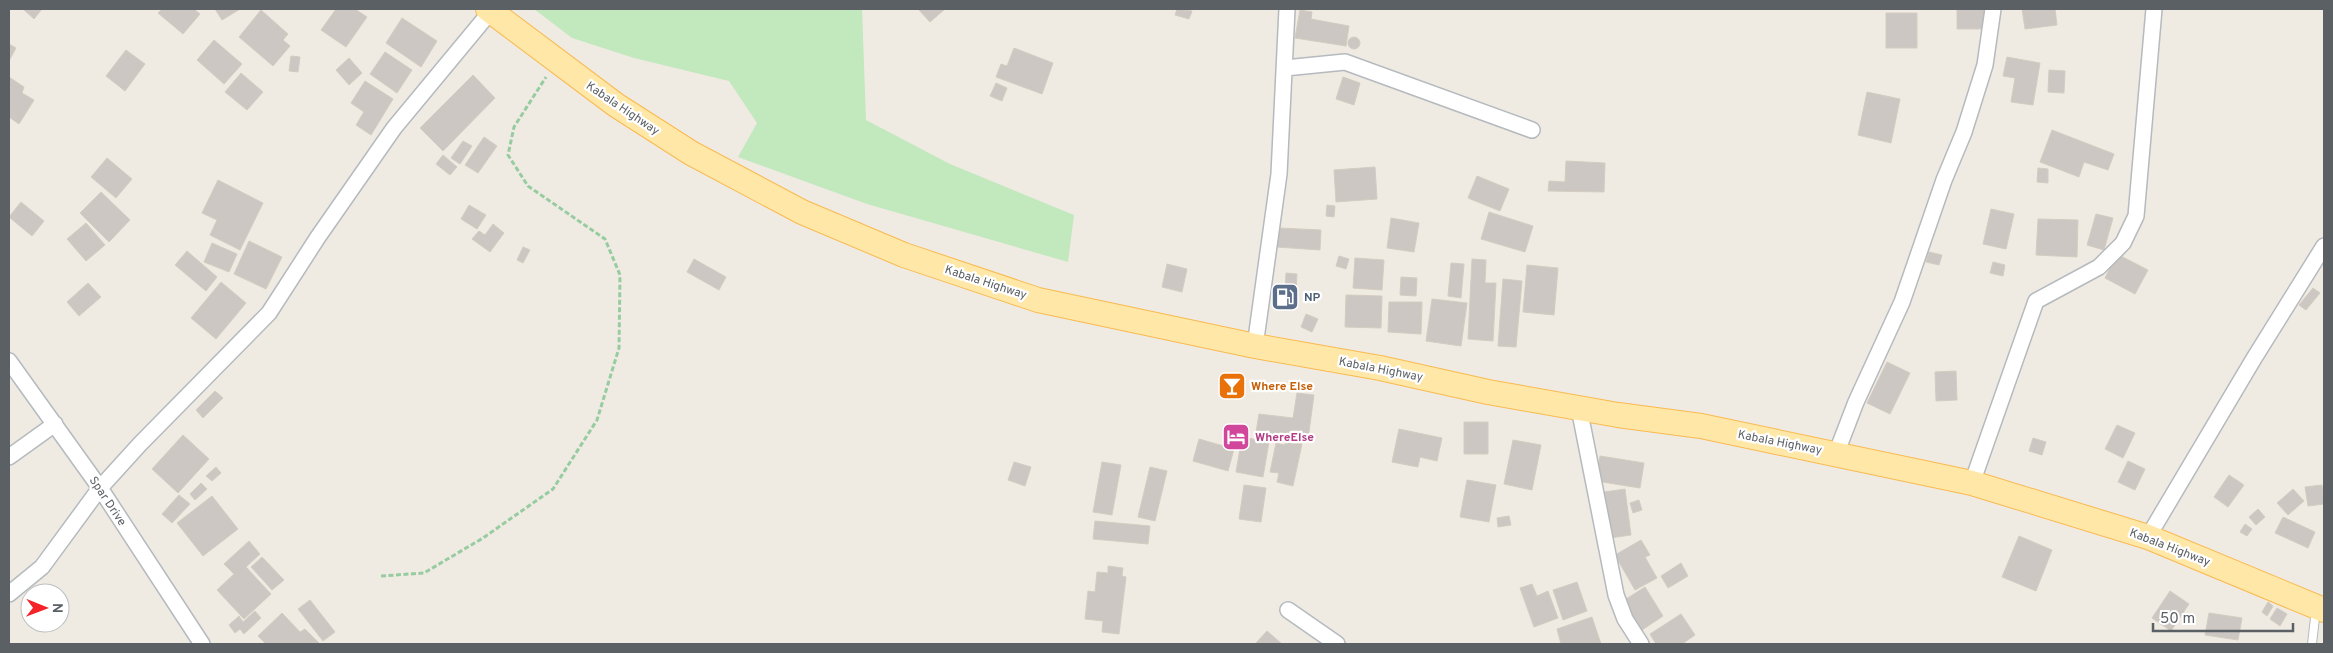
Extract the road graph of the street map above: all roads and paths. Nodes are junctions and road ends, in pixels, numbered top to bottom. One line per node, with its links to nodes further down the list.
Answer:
1 (1287, 9): 6 (street)
2 (1993, 9): 13 (street)
3 (2154, 9): 15 (street)
4 (490, 10): 5 (main road, Kabala Highway); 16 (street)
5 (556, 61): 9 (main road, Kabala Highway); 18 (path)
6 (1285, 68): 7 (street); 9 (street)
7 (1532, 130)
8 (2324, 246): 17 (street)
9 (1255, 346): 11 (main road, Kabala Highway)
10 (9, 361): 12 (street, Spar Drive)
11 (1579, 408): 13 (main road, Kabala Highway); 24 (street)
12 (54, 424): 14 (street); 16 (street, Spar Drive)
13 (1836, 454): 15 (main road, Kabala Highway)
14 (9, 457)
15 (1972, 482): 17 (main road, Kabala Highway)
16 (100, 488): 19 (street); 22 (street, Spar Drive)
17 (2148, 537): 20 (main road, Kabala Highway)
18 (381, 576)
19 (9, 594)
20 (2320, 609): 25 (lane)
21 (1288, 610): 23 (street)
22 (202, 644)
23 (1338, 644)
24 (1641, 644)
25 (2312, 644)

